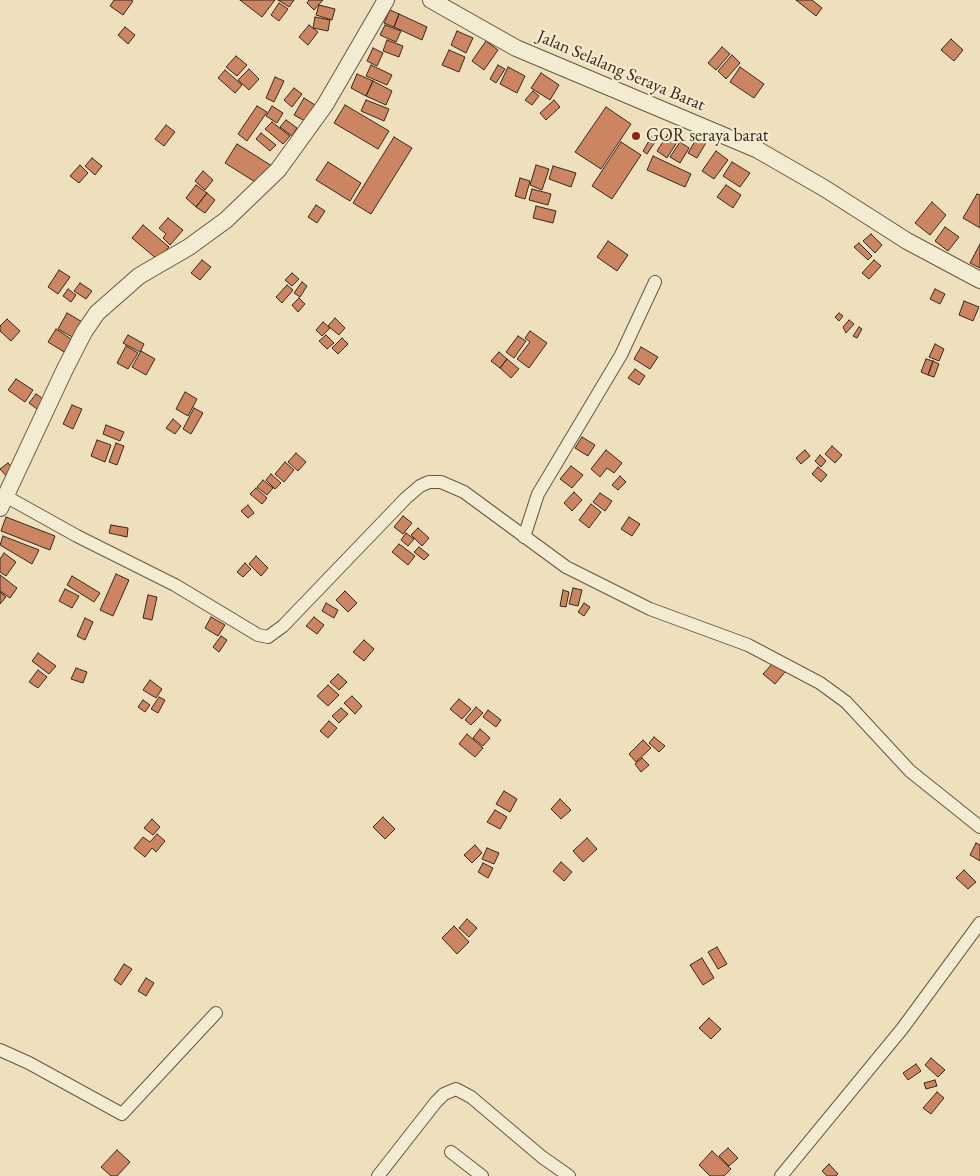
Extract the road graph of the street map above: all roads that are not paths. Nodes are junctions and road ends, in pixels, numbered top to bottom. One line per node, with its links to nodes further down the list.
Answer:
1 (386, 0): 5 (street)
2 (431, 0): 3 (street, Jalan Selalang Seraya Barat)
3 (980, 280)
4 (655, 282): 6 (street)
5 (3, 502): 6 (street)
6 (524, 536): 7 (street)
7 (980, 827)
8 (980, 923): 15 (street)
9 (216, 1013): 10 (street)
10 (0, 1050)
11 (450, 1152): 13 (street)
12 (378, 1176): 14 (street)
13 (482, 1176)
14 (569, 1176)
15 (782, 1176)

